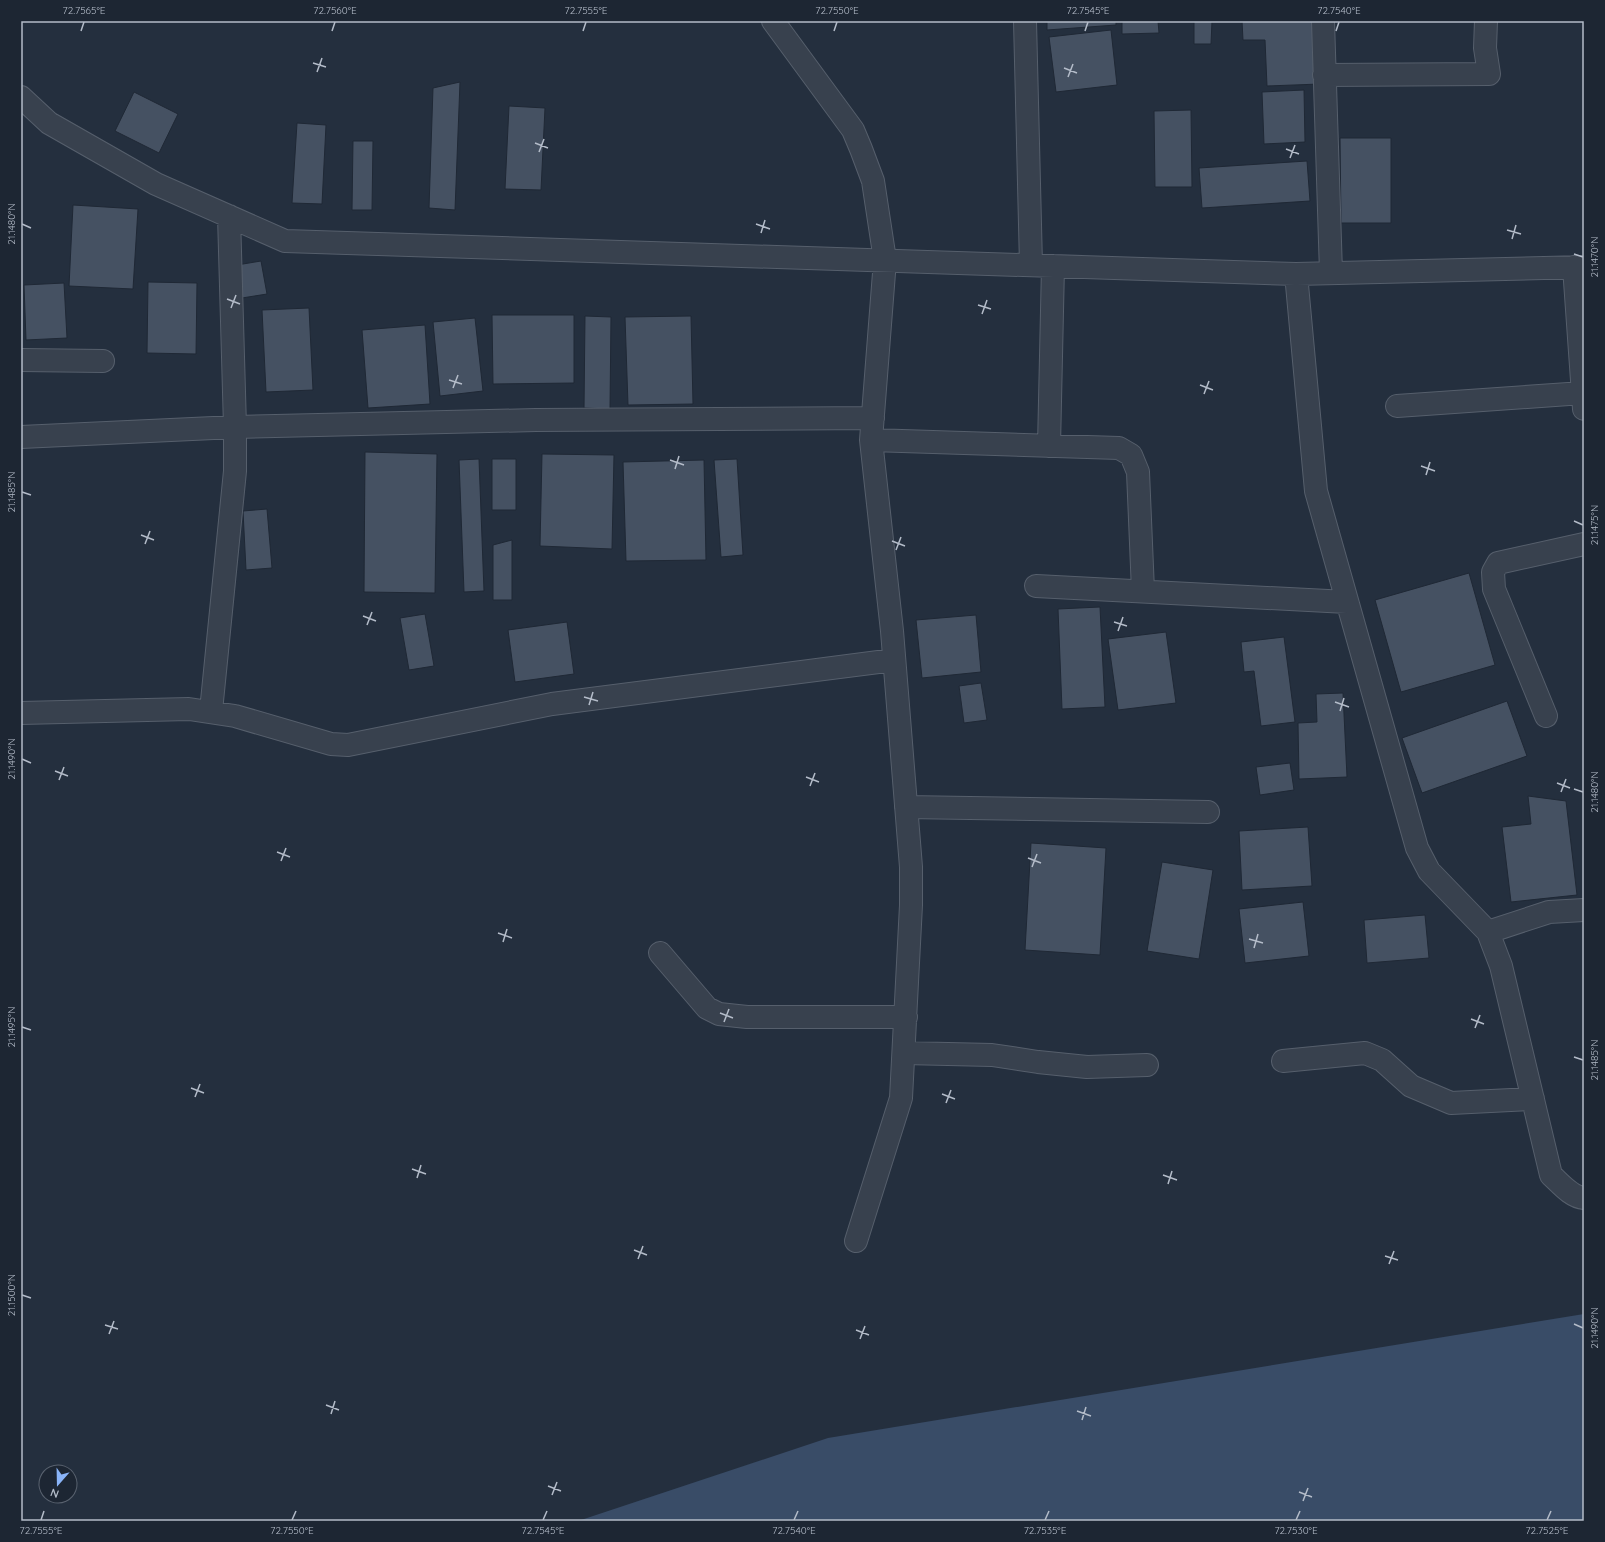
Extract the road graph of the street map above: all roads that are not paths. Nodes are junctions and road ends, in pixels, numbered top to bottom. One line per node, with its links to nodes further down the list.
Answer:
1 (773, 21): 8 (street)
2 (1025, 21): 9 (street)
3 (1323, 21): 5 (street)
4 (1486, 21): 5 (street)
5 (1324, 75): 12 (street)
6 (21, 97): 7 (street)
7 (228, 216): 8 (street); 19 (street)
8 (885, 260): 9 (street); 18 (street)
9 (1031, 265): 10 (street)
10 (1053, 266): 13 (street); 22 (street)
11 (1579, 267): 12 (street); 16 (street)
12 (1332, 273): 13 (street)
13 (1296, 274): 26 (street)
14 (21, 360): 15 (street)
15 (103, 361)
16 (1583, 401): 17 (street)
17 (1397, 406)
18 (873, 418): 19 (street); 21 (street)
19 (235, 427): 20 (street); 28 (street)
20 (21, 437)
21 (871, 440): 22 (street); 27 (street)
22 (1049, 446): 25 (street)
23 (1584, 544): 30 (street)
24 (1036, 586): 25 (street)
25 (1143, 591): 26 (street)
26 (1347, 602): 34 (street)
27 (894, 660): 28 (street); 31 (street)
28 (211, 712): 29 (street)
29 (21, 713)
30 (1546, 716)
31 (906, 807): 32 (street); 36 (street)
32 (1208, 812)
33 (1584, 910): 34 (street)
34 (1488, 932): 40 (street)
35 (660, 953): 36 (street)
36 (906, 1017): 37 (street)
37 (904, 1053): 39 (street); 42 (street)
38 (1284, 1061): 40 (street)
39 (1148, 1065)
40 (1533, 1098): 41 (street)
41 (1584, 1198)
42 (856, 1241)

